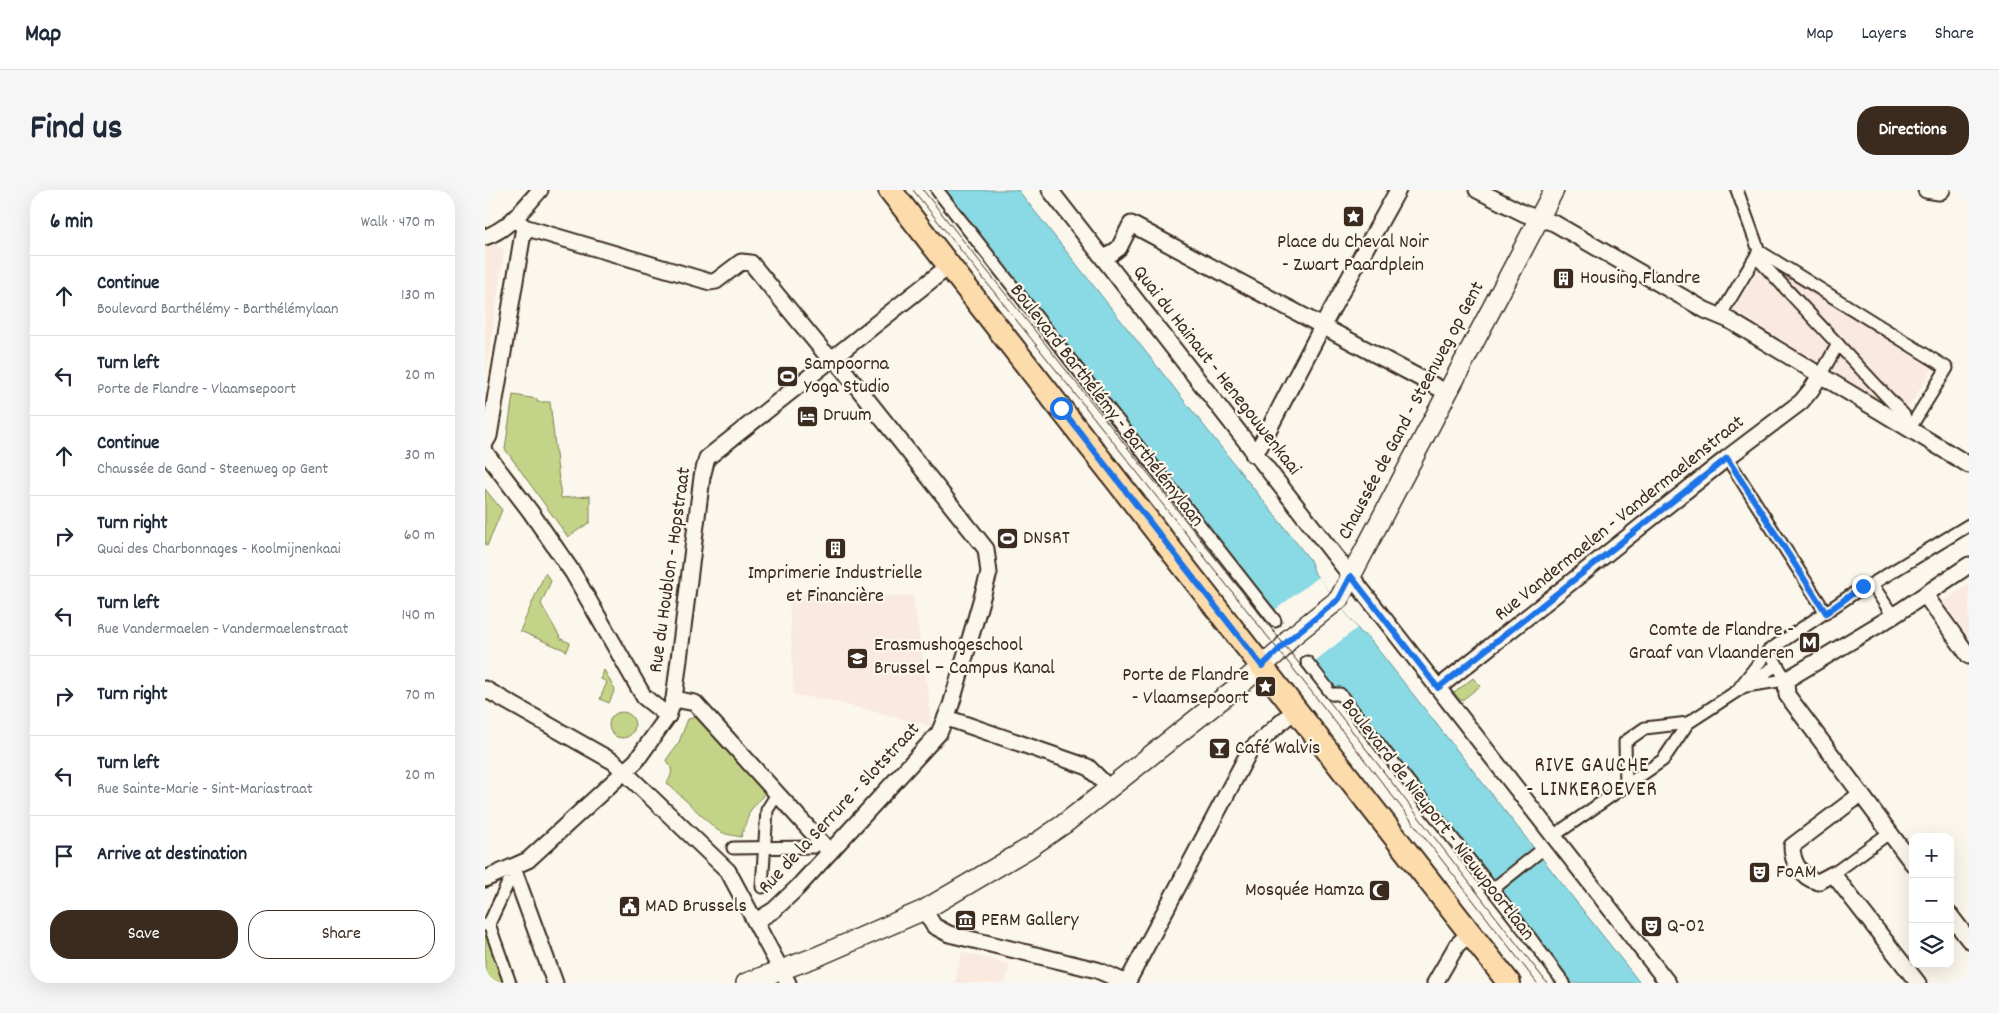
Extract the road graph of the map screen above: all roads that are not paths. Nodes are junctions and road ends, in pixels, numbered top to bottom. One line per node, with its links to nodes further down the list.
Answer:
1 (540, 190): 12 (street)
2 (890, 190): 16 (main road, Boulevard Barthélémy - Barthélémylaan)
3 (937, 190): 36 (street, Boulevard Barthélémy - Barthélémylaan)
4 (1051, 190): 15 (street, Quai du Hainaut - Henegouwenkaai)
5 (1398, 190): 18 (street)
6 (1477, 190): 11 (street)
7 (1554, 190): 11 (street, Chaussée de Gand - Steenweg op Gent)
8 (1737, 190): 14 (street)
9 (1926, 190): 10 (street)
10 (1942, 190)
11 (1538, 218): 17 (street); 22 (street, Chaussée de Gand - Steenweg op Gent)
12 (519, 223): 13 (street); 20 (street); 24 (street)
13 (485, 237)
14 (1759, 251): 17 (street); 19 (street); 23 (street)
15 (1104, 259): 18 (street); 26 (street, Quai du Hainaut - Henegouwenkaai)
16 (949, 266): 20 (street, Rue du Houblon - Hopstraat); 41 (main road, Boulevard Barthélémy - Barthélémylaan)
17 (1720, 316): 21 (street)
18 (1322, 327): 22 (street); 26 (street)
19 (1838, 344): 21 (street); 23 (street)
20 (834, 358): 46 (street, Rue du Houblon - Hopstraat); 49 (street, Rue de la Serrure - Slotstraat)
21 (1821, 374): 23 (street); 27 (street, Rue Vandermaelen - Vandermaelenstraat)
22 (1447, 393): 31 (street, Chaussée de Gand - Steenweg op Gent)
23 (1910, 428): 28 (street)
24 (485, 443)
25 (485, 452): 48 (street)
26 (1253, 454): 31 (street, Quai du Hainaut - Henegouwenkaai)
27 (1727, 458): 34 (street); 44 (street, Rue Vandermaelen - Vandermaelenstraat)
28 (1969, 465)
29 (1969, 525): 32 (street)
30 (1969, 565): 33 (street)
31 (1351, 576): 41 (street, Chaussée de Gand - Steenweg op Gent); 44 (street, Quai du Hainaut - Henegouwenkaai)
32 (1873, 584): 34 (street); 35 (street)
33 (1925, 595): 35 (street); 38 (street)
34 (1826, 613): 37 (street)
35 (1893, 616): 42 (street)
36 (1275, 621)
37 (1768, 651): 40 (street); 43 (street)
38 (1969, 656)
39 (1307, 662): 68 (street, Boulevard de Nieuport - Nieuwpoortlaan, bridge)
40 (1777, 664): 42 (street); 43 (street)
41 (1262, 666): 47 (main road); 53 (street)
42 (1786, 680): 43 (street); 54 (street)
43 (1740, 687): 50 (street)
44 (1438, 688): 83 (street, Quai du Hainaut - Henegouwenkaai)
45 (485, 689): 51 (street)
46 (674, 699): 48 (street, Rue du Houblon - Hopstraat); 61 (street)
47 (1295, 710): 73 (main road); 79 (street)
48 (668, 716): 51 (street, Rue du Houblon - Hopstraat)
49 (947, 718): 53 (street); 61 (street, Rue de la Serrure - Slotstraat)
50 (1687, 723): 52 (street); 52 (street)
51 (623, 772): 65 (street, Rue du Houblon - Hopstraat); 71 (street)
52 (1626, 786): 56 (street)
53 (1109, 788): 69 (street)
54 (1861, 794): 57 (street); 64 (street)
55 (774, 799): 60 (street)
56 (1559, 832)
57 (1889, 832): 63 (street); 64 (street)
58 (814, 847): 60 (street)
59 (733, 848): 60 (street)
60 (765, 848): 67 (street)
61 (830, 852): 71 (street, Rue de la Serrure - Slotstraat)
62 (1538, 853): 68 (street, bridge)
63 (1909, 859)
64 (1833, 874): 84 (street)
65 (511, 875): 66 (street, Rue du Houblon - Hopstraat); 72 (street); 77 (street)
66 (485, 879)
67 (762, 887)
68 (1493, 889): 82 (street, Boulevard de Nieuport - Nieuwpoortlaan, bridge)
69 (924, 910): 75 (street); 79 (street)
70 (1954, 920): 74 (street)
71 (756, 921): 75 (street)
72 (487, 925): 76 (street)
73 (1469, 934): 80 (street); 81 (main road)
74 (1969, 940)
75 (784, 976): 78 (street)
76 (510, 983)
77 (555, 983)
78 (746, 983)
79 (1127, 983)
80 (1435, 983)
81 (1509, 983)
82 (1564, 983)
83 (1668, 983)
84 (1919, 983)

